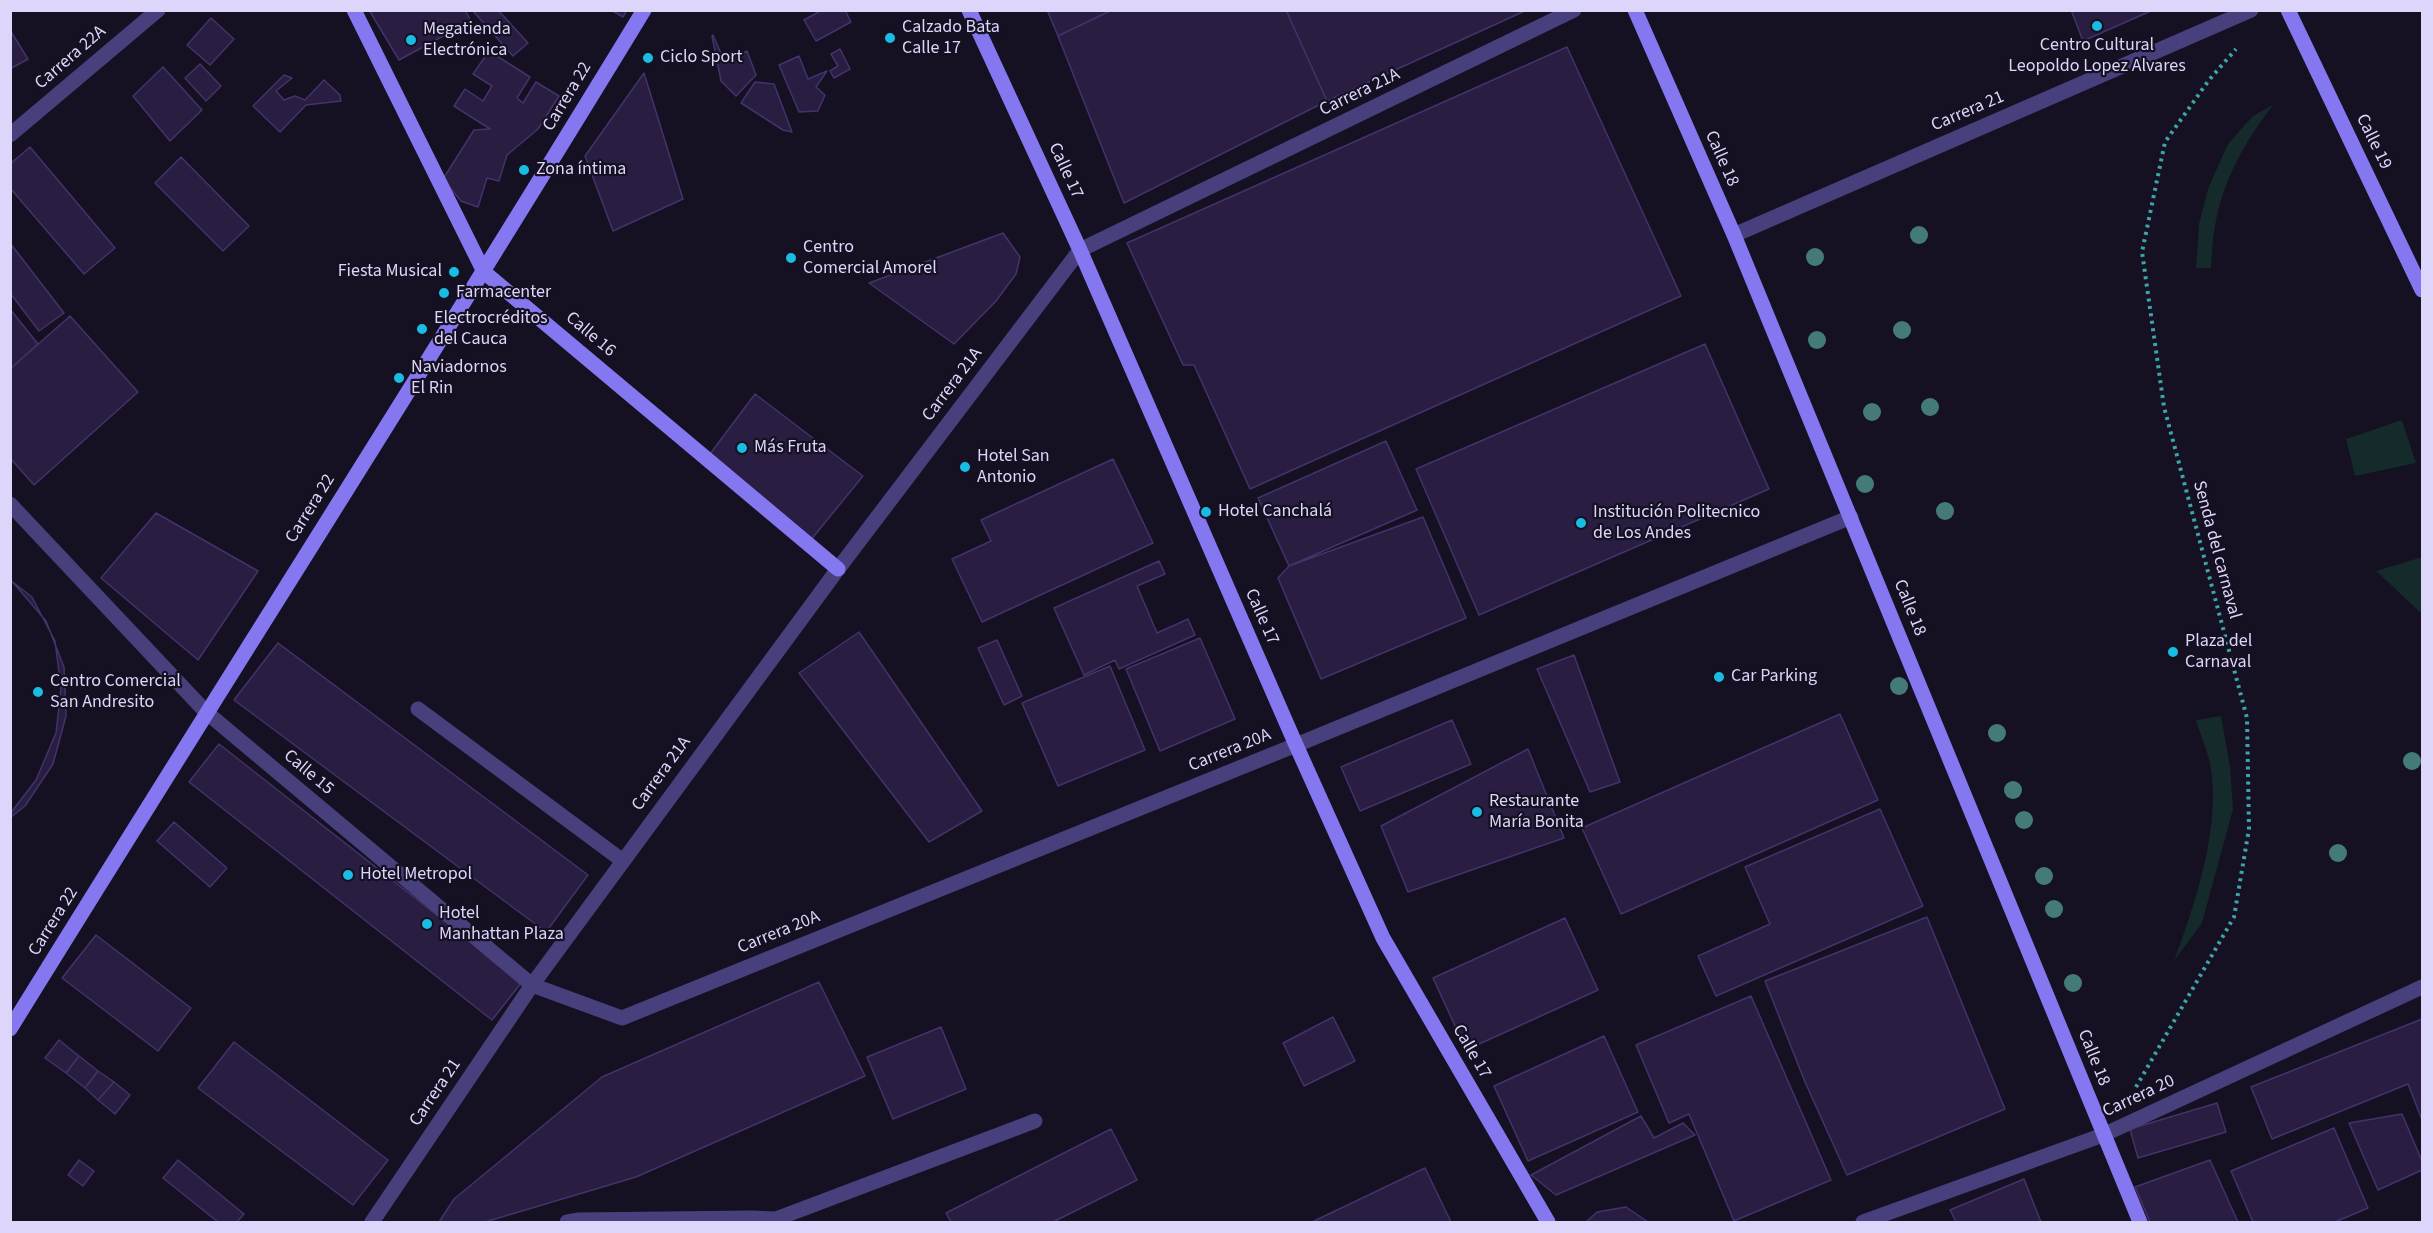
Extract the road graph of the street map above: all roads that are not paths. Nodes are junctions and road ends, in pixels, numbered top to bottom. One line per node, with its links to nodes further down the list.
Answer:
1 (158, 10): 9 (street, Carrera 22A)
2 (354, 10): 12 (street, Calle 16)
3 (644, 10): 12 (street, Carrera 22)
4 (969, 10): 11 (street, Calle 17)
5 (1574, 10): 11 (street, Carrera 21A)
6 (1635, 10): 10 (street, Calle 18)
7 (2251, 10): 10 (street, Carrera 21)
8 (2288, 10): 13 (street, Calle 19)
9 (10, 135)
10 (1734, 235): 15 (street, Calle 18)
11 (1080, 250): 16 (street, Carrera 21A); 19 (street, Calle 17)
12 (484, 272): 16 (street, Calle 16); 18 (street, Carrera 22)
13 (2422, 290)
14 (10, 504): 18 (street, Calle 15)
15 (1851, 517): 19 (street, Carrera 20A); 26 (street, Calle 18)
16 (838, 569): 20 (street, Carrera 21A)
17 (418, 709): 20 (street)
18 (206, 712): 21 (street, Calle 15); 24 (street, Carrera 22)
19 (1296, 745): 23 (street, Carrera 20A); 30 (street, Calle 17)
20 (623, 861): 21 (street, Carrera 21A)
21 (532, 985): 23 (street, Calle 15); 28 (street, Carrera 21)
22 (2422, 987): 26 (street, Carrera 20)
23 (622, 1018)
24 (10, 1029)
25 (1035, 1121): 27 (street)
26 (2103, 1135): 31 (street, Carrera 20); 32 (street, Calle 18)
27 (777, 1221): 29 (street)
28 (372, 1222)
29 (567, 1222)
30 (1548, 1222)
31 (1863, 1222)
32 (2140, 1222)

